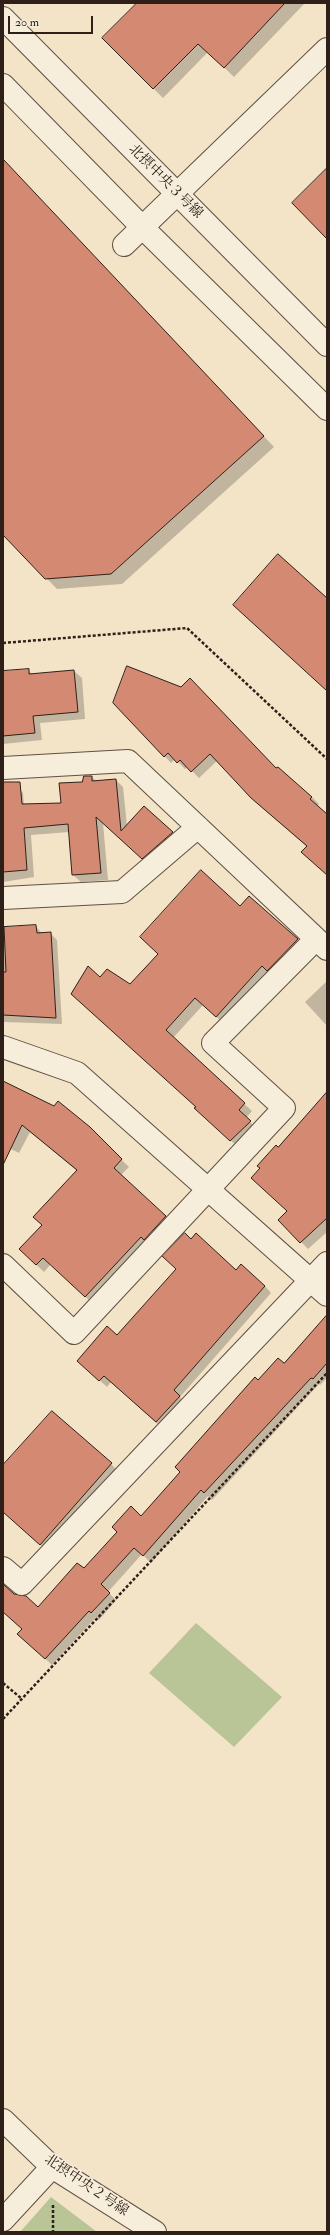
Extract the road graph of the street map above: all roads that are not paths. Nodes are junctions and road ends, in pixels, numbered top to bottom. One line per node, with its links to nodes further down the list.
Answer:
1 (3, 18): 4 (street, 北摂中央３号線)
2 (327, 49): 4 (street)
3 (3, 85): 5 (street)
4 (177, 194): 5 (street); 7 (street, 北摂中央３号線)
5 (142, 227): 6 (street); 8 (street)
6 (124, 245)
7 (327, 345)
8 (327, 409)
9 (3, 768): 10 (street)
10 (198, 827): 11 (street); 12 (street)
11 (3, 898)
12 (321, 944): 14 (street)
13 (3, 1046): 14 (street)
14 (210, 1190): 16 (street); 17 (street)
15 (327, 1262): 17 (street)
16 (3, 1265)
17 (311, 1280): 18 (street); 19 (street)
18 (327, 1295)
19 (3, 1568)
20 (3, 2120): 21 (street, 北摂中央２号線)
21 (52, 2167): 22 (street); 23 (street, 北摂中央２号線)
22 (3, 2220)
23 (155, 2232)

